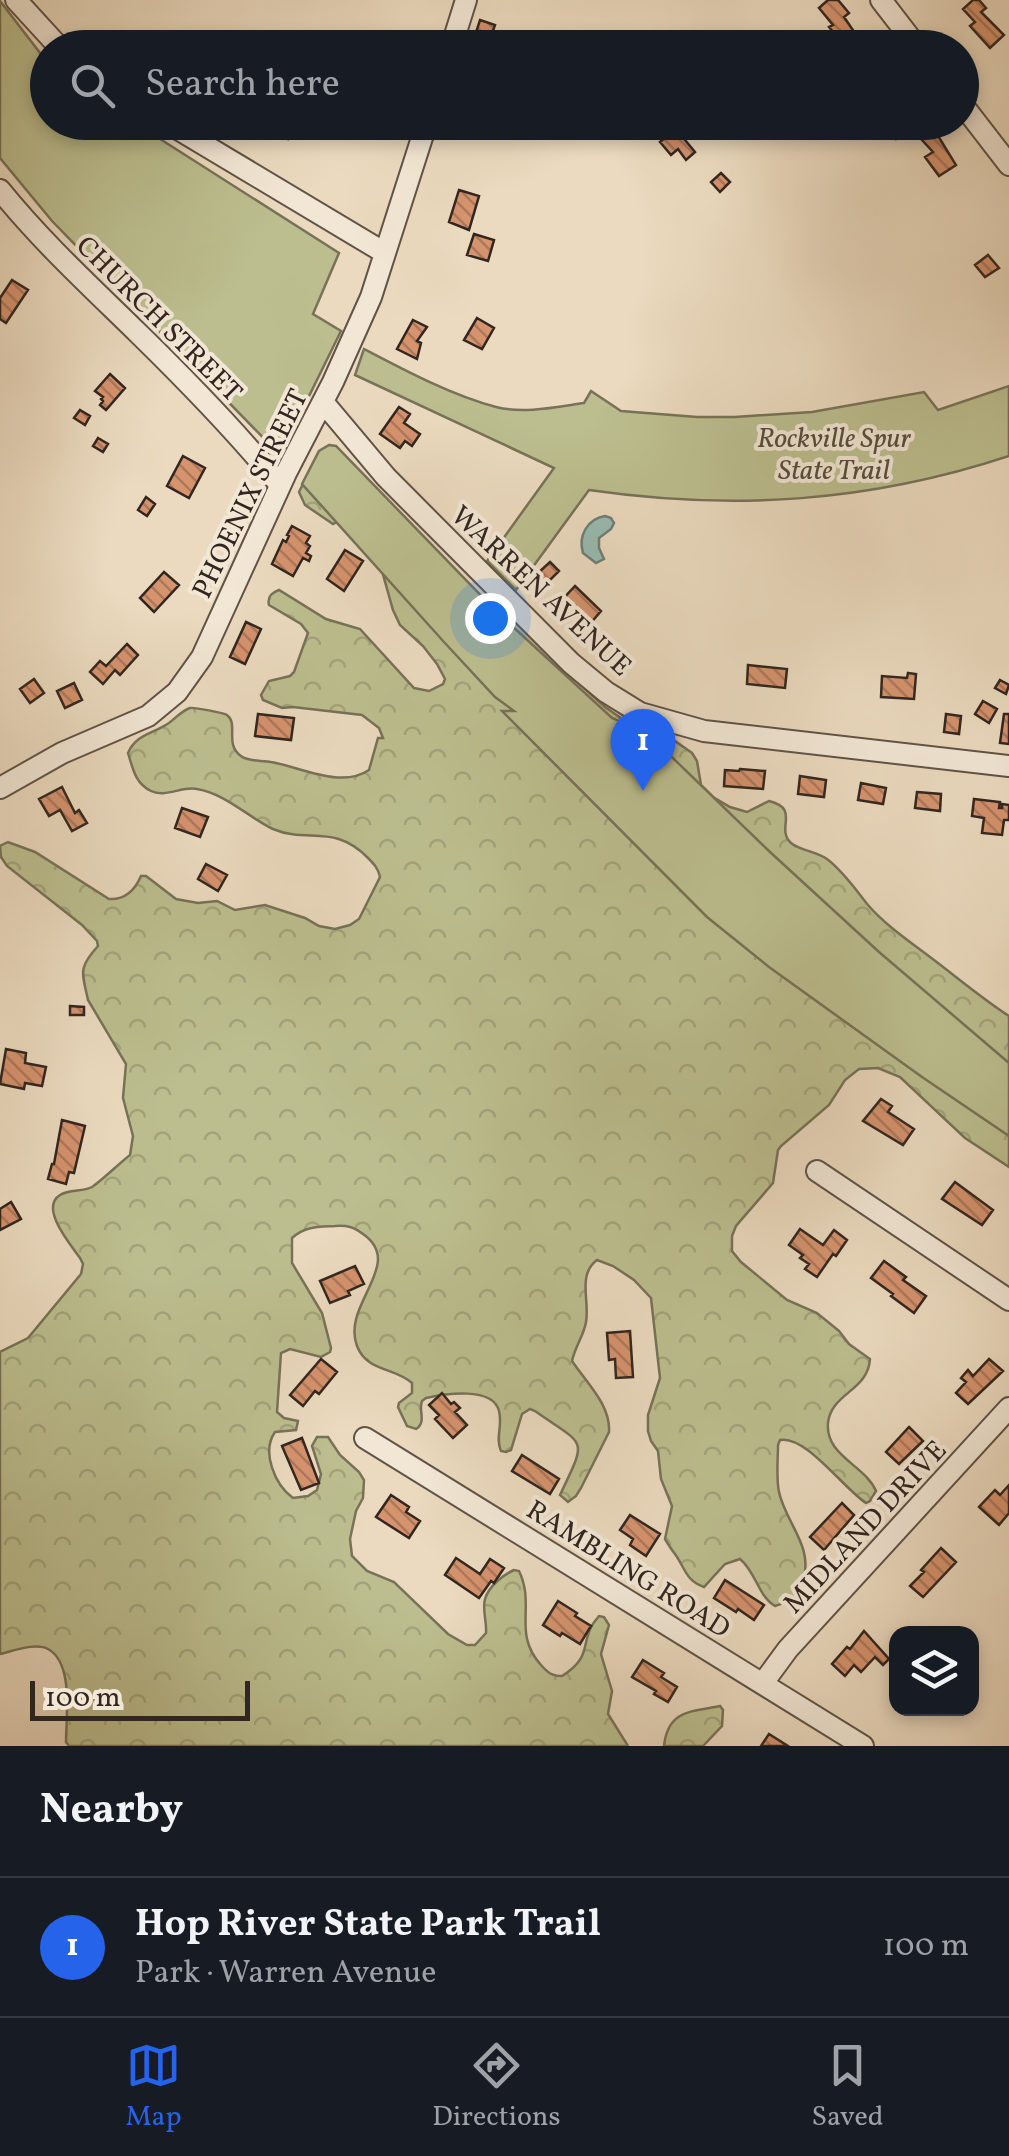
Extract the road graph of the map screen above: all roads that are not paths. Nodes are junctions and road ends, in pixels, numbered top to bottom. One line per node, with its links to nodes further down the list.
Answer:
1 (16, 0): 4 (street)
2 (466, 0): 5 (street)
3 (882, 0): 6 (street)
4 (44, 30)
5 (457, 30)
6 (904, 30)
7 (979, 126): 10 (street)
8 (196, 140): 12 (street)
9 (421, 140): 12 (street, PHOENIX STREET)
10 (1009, 165)
11 (0, 190): 14 (street, CHURCH STREET)
12 (385, 253): 13 (street, PHOENIX STREET)
13 (323, 402): 14 (street, PHOENIX STREET); 15 (street, WARREN AVENUE)
14 (280, 485): 16 (street, PHOENIX STREET)
15 (1009, 766)
16 (0, 788)
17 (817, 1171): 18 (street)
18 (1009, 1300)
19 (1009, 1408): 21 (street, MIDLAND DRIVE)
20 (365, 1438): 21 (street, RAMBLING ROAD)
21 (762, 1683): 22 (street, RAMBLING ROAD)
22 (863, 1746)

